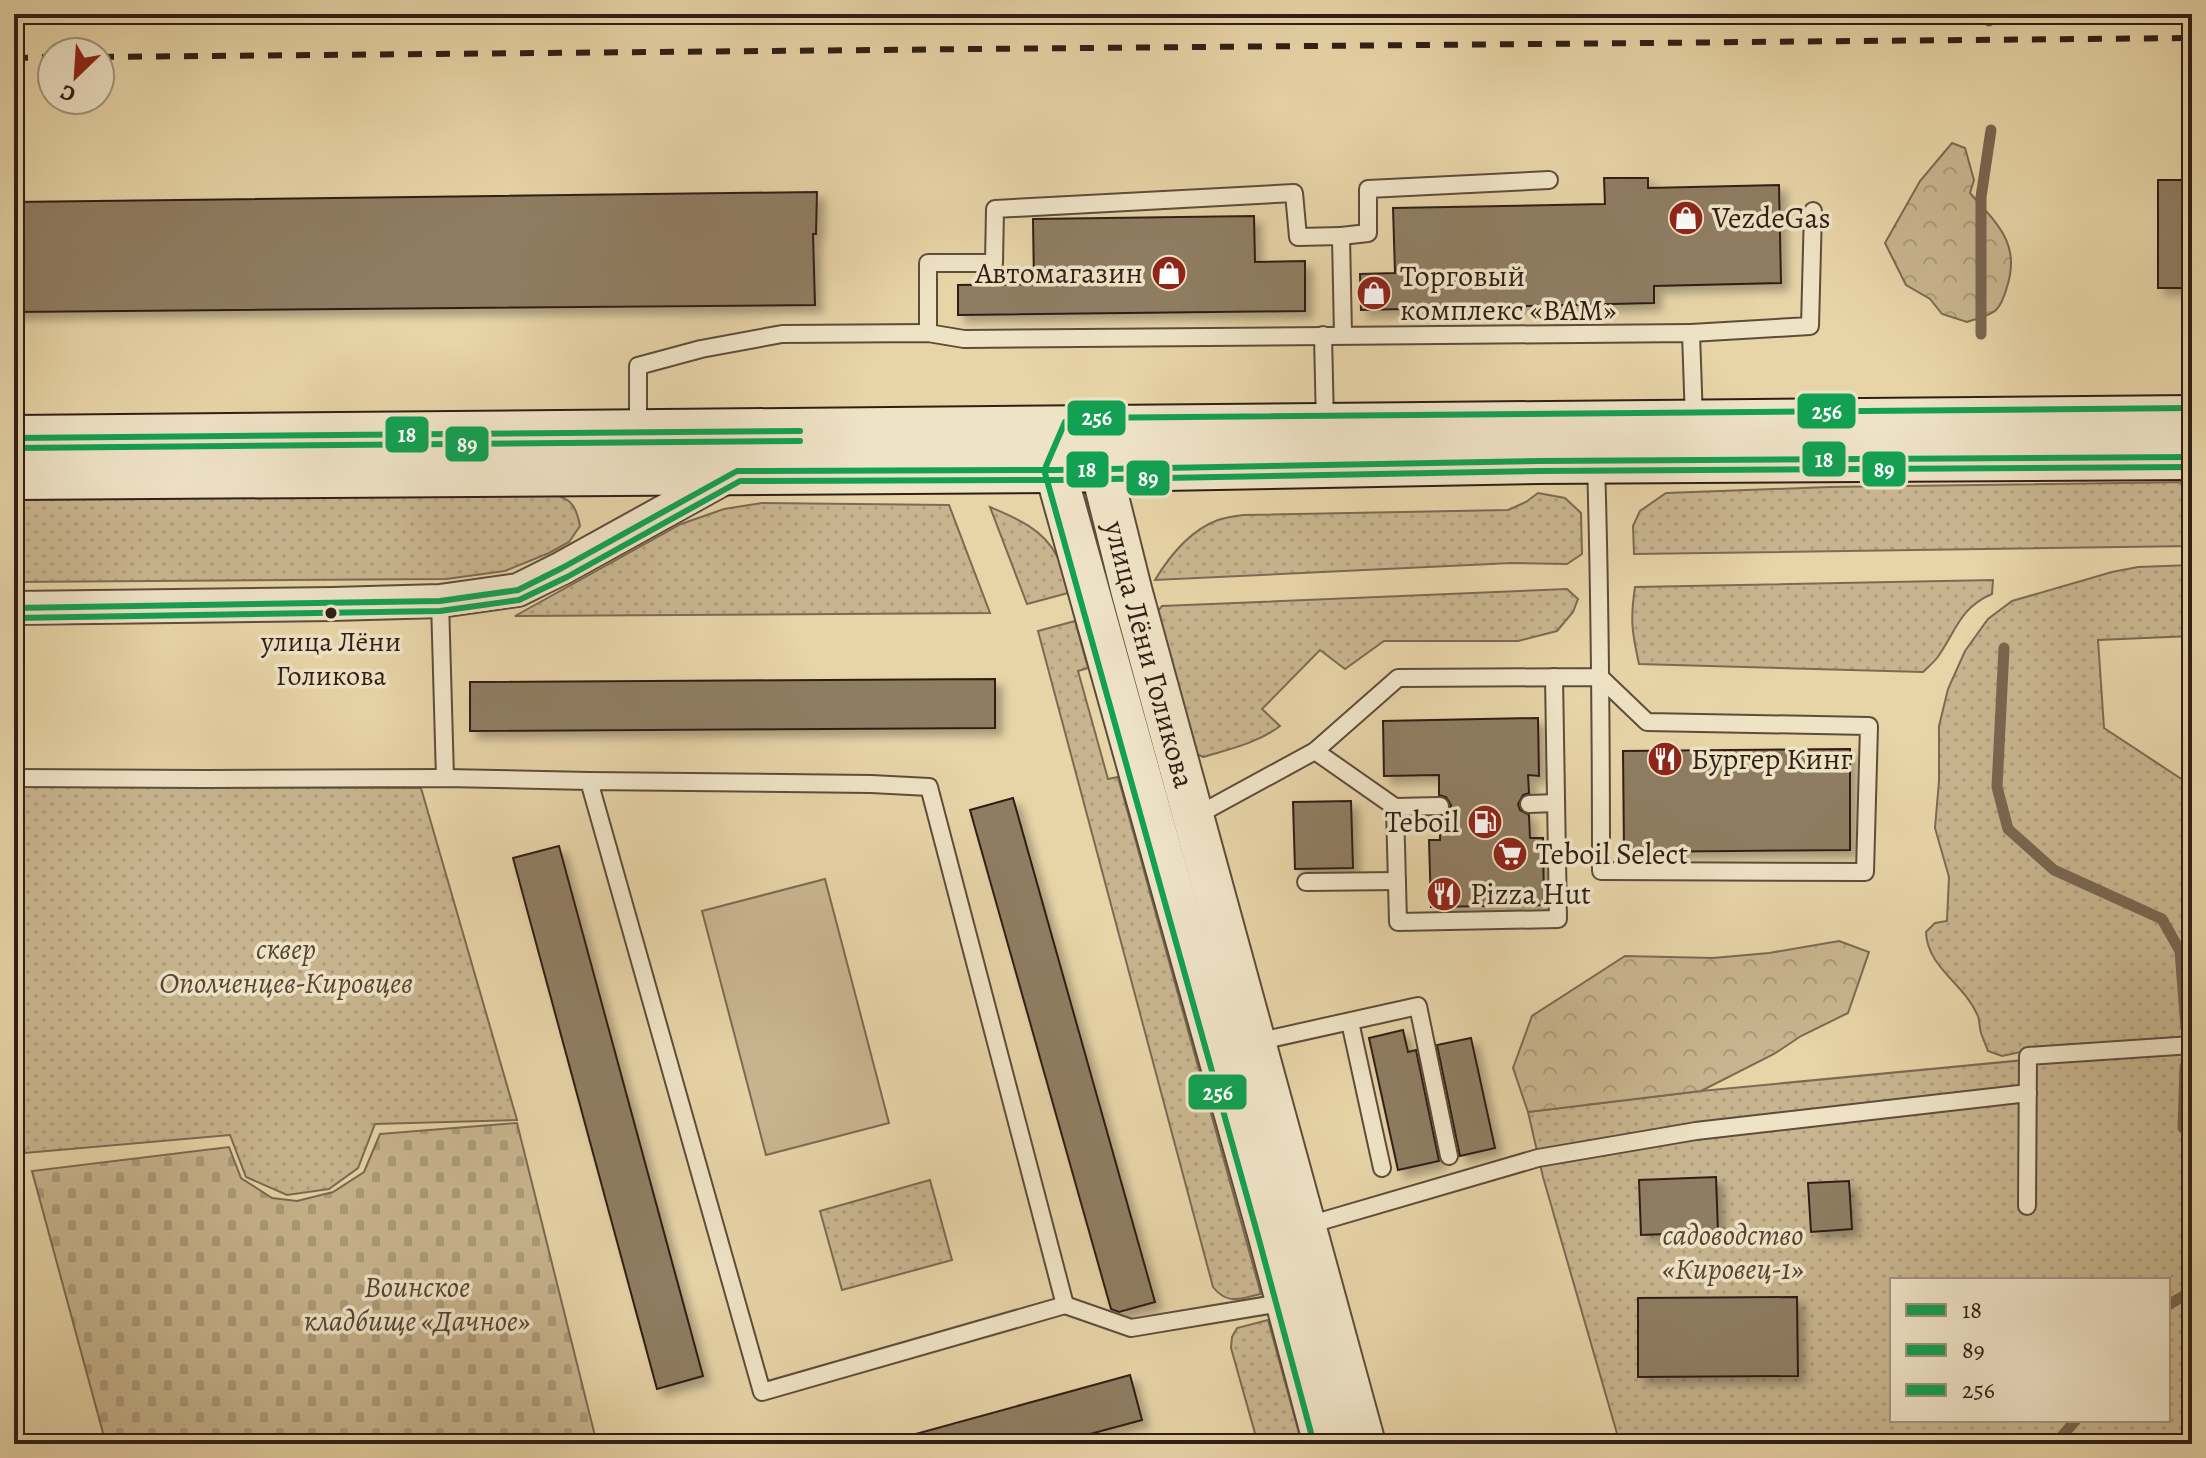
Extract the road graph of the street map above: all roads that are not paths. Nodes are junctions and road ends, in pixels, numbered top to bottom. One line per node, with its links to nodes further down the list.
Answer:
1 (1549, 180): 3 (lane)
2 (1813, 211): 5 (lane)
3 (1341, 236): 4 (lane); 7 (lane)
4 (928, 333): 6 (lane); 12 (lane)
5 (1691, 333): 7 (lane); 9 (lane)
6 (1323, 335): 7 (lane); 10 (lane)
7 (1343, 335)
8 (2192, 418): 9 (main road)
9 (1694, 423): 10 (main road)
10 (1325, 427): 11 (main road)
11 (1073, 428): 12 (main road); 16 (street, улица Лёни Голикова); 17 (street)
12 (638, 433): 13 (main road)
13 (14, 438)
14 (2192, 457): 15 (main road)
15 (1596, 462): 16 (main road); 23 (lane)
16 (1101, 469): 17 (main road); 32 (street, улица Лёни Голикова)
17 (1055, 470): 18 (main road); 32 (street, улица Лёни Голикова)
18 (737, 471): 19 (main road); 20 (street)
19 (14, 477)
20 (440, 601): 21 (street); 26 (lane)
21 (14, 608)
22 (1554, 677): 23 (lane); 24 (lane); 28 (lane)
23 (1600, 677): 23 (lane)
24 (1315, 751): 31 (lane); 32 (lane)
25 (14, 778): 26 (lane)
26 (445, 778): 27 (lane)
27 (589, 781): 44 (lane); 44 (lane)
28 (1556, 803): 29 (lane); 33 (lane)
29 (1529, 804)
30 (1440, 806): 31 (lane)
31 (1395, 807): 33 (lane)
32 (1174, 824): 36 (street, улица Лёни Голикова); 42 (street, улица Лёни Голикова)
33 (1397, 881): 34 (lane)
34 (1306, 882)
35 (1350, 1022): 36 (lane); 39 (lane); 40 (lane)
36 (1255, 1042): 42 (street, улица Лёни Голикова)
37 (2192, 1045): 38 (lane)
38 (2028, 1093): 41 (lane); 42 (lane)
39 (1449, 1156)
40 (1382, 1168)
41 (2027, 1206)
42 (1287, 1230): 43 (street, улица Лёни Голикова)
43 (1304, 1297): 44 (lane); 45 (street, улица Лёни Голикова); 46 (street, улица Лёни Голикова)
44 (1065, 1305)
45 (1324, 1444)
46 (1365, 1444)

